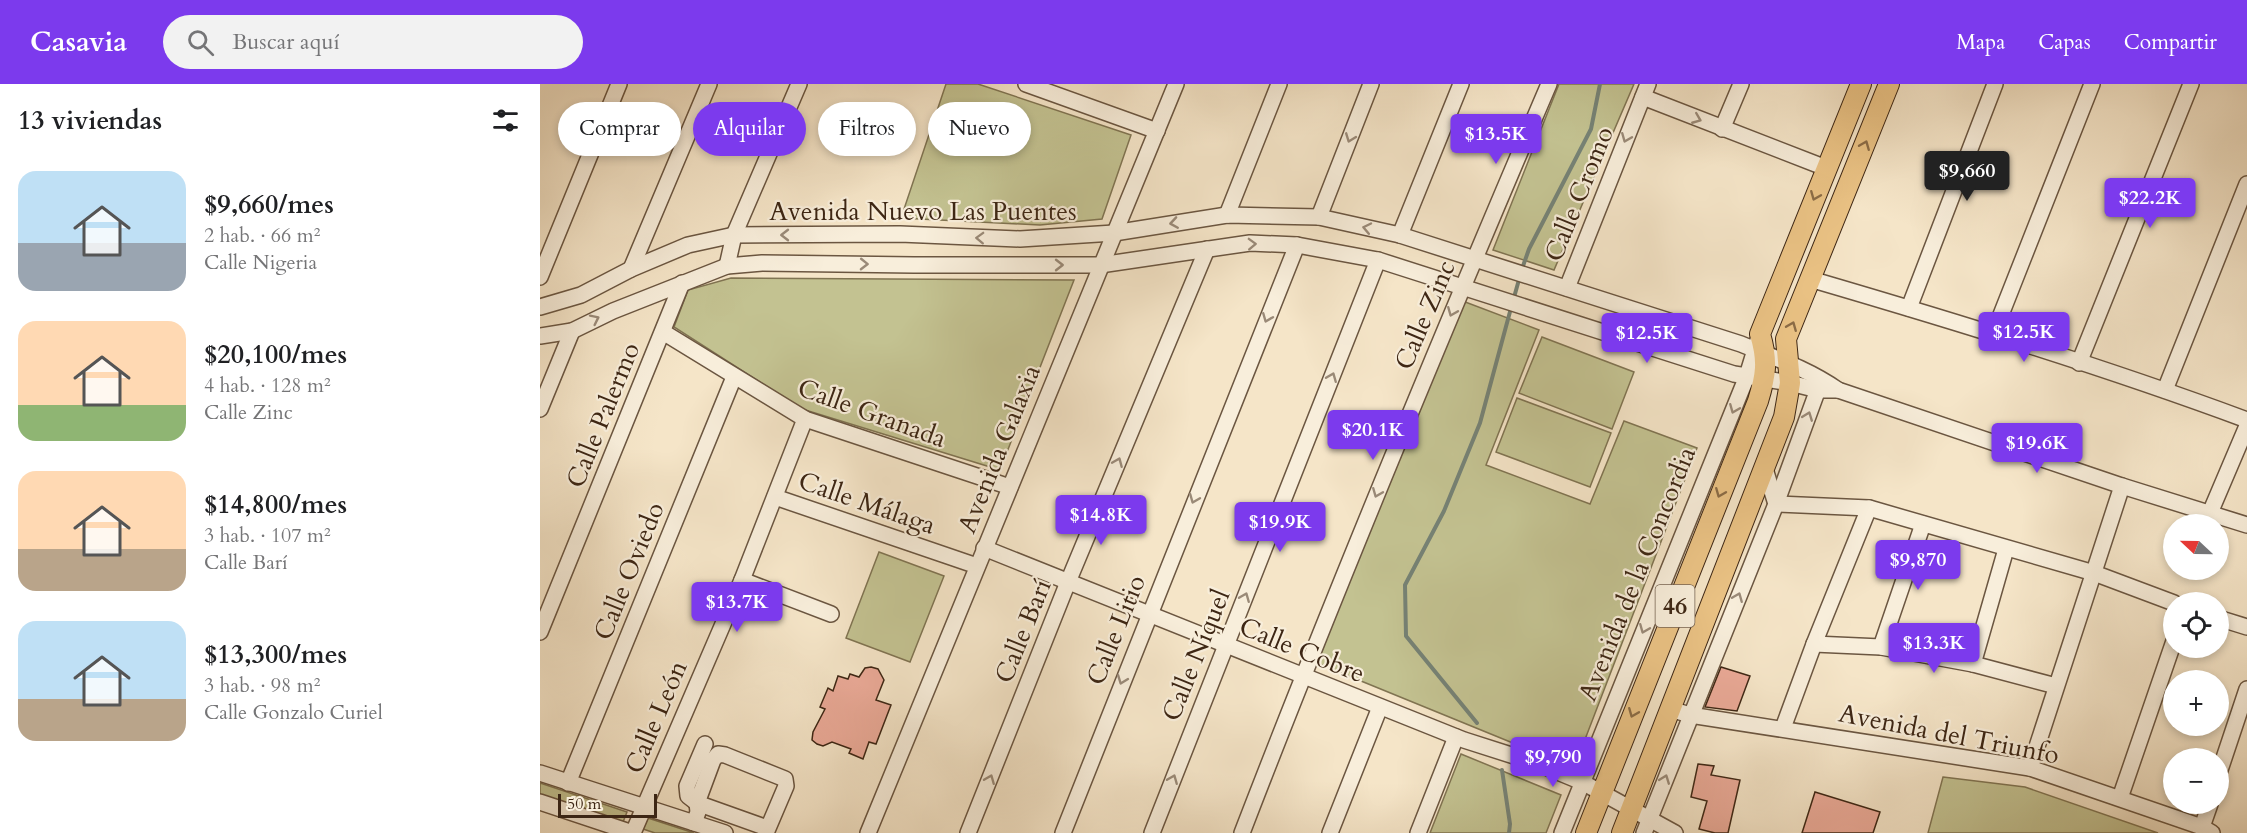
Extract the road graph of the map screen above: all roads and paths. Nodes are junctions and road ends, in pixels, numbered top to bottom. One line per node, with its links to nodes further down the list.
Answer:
1 (619, 84): 33 (street)
2 (709, 84): 32 (street)
3 (799, 84): 24 (street)
4 (1026, 84): 18 (street)
5 (1176, 84): 18 (street, Avenida Galaxia)
6 (1279, 84): 21 (street)
7 (1371, 84): 22 (street, one-way to 22)
8 (1461, 84): 25 (street)
9 (1549, 84): 28 (street, Calle Zinc)
10 (1741, 84): 17 (street)
11 (1861, 84): 19 (main road, Avenida de la Concordia / 46)
12 (1889, 84): 34 (main road, 46, one-way to 12)
13 (1995, 84): 39 (street)
14 (2092, 84): 42 (street)
15 (2191, 84): 46 (street)
16 (1645, 90): 17 (street, one-way to 17); 37 (street, Calle Cromo, one-way to 37)
17 (1722, 129): 19 (street)
18 (1156, 131): 23 (street, Avenida Galaxia)
19 (1826, 168): 44 (main road, Avenida de la Concordia / 46, one-way to 44)
20 (2247, 184): 51 (street)
21 (1227, 215): 22 (street, Avenida Nuevo Las Puentes); 23 (street, Avenida Nuevo Las Puentes, one-way to 23)
22 (1319, 217): 25 (street, Avenida Nuevo Las Puentes, one-way to 22)
23 (1114, 233): 24 (street, Avenida Nuevo Las Puentes, one-way to 24); 30 (street, Avenida Galaxia)
24 (734, 235): 31 (street); 32 (street, Avenida Nuevo Las Puentes)
25 (1400, 235): 28 (street, Avenida Nuevo Las Puentes)
26 (1297, 244): 27 (street, Avenida Nuevo Las Puentes, one-way to 26); 29 (street, Avenida Nuevo Las Puentes); 73 (street, Calle Litio, one-way to 73)
27 (1207, 249): 30 (street, Avenida Nuevo Las Puentes); 70 (street, Calle Barí, one-way to 27)
28 (1474, 258): 36 (street, Calle Zinc); 37 (street, Avenida Nuevo Las Puentes)
29 (1378, 260): 36 (street, Avenida Nuevo Las Puentes); 78 (street, Calle Níquel, one-way to 29)
30 (1100, 265): 31 (street, Avenida Nuevo Las Puentes, one-way to 30); 58 (street, Avenida Galaxia)
31 (727, 266): 35 (street, Avenida Nuevo Las Puentes)
32 (631, 269): 38 (street, Avenida Nuevo Las Puentes)
33 (540, 277)
34 (1810, 279): 39 (street); 45 (main road, 46, one-way to 34)
35 (682, 283): 40 (street, Avenida Nuevo Las Puentes, one-way to 35); 41 (street, Calle Palermo)
36 (1461, 288): 48 (street, Avenida Nuevo Las Puentes); 82 (street, Calle Zinc, one-way to 82)
37 (1567, 288): 44 (street, Avenida Nuevo Las Puentes)
38 (540, 307)
39 (1910, 309): 42 (street)
40 (572, 331): 43 (street, Avenida Nuevo Las Puentes); 52 (street)
41 (663, 332): 47 (street, Calle Granada); 76 (street, Calle Palermo)
42 (1993, 335): 46 (street)
43 (540, 336)
44 (1760, 346): 45 (street, Avenida Nuevo Las Puentes); 48 (main road, Avenida de la Concordia / 46)
45 (1788, 362): 49 (main road, 46); 50 (street, Avenida Nuevo Las Puentes)
46 (2079, 363): 51 (street)
47 (734, 377): 53 (street, Calle Granada); 95 (street, Calle Oviedo)
48 (1756, 378): 49 (street, Avenida Nuevo Las Puentes); 94 (street, Avenida de la Concordia, one-way to 94); 96 (main road, Avenida de la Concordia / 46, one-way to 96)
49 (1790, 383): 50 (street, Avenida Nuevo Las Puentes); 56 (main road, 46)
50 (1820, 384): 57 (street); 60 (street, one-way to 50)
51 (2165, 390): 54 (street)
52 (540, 409)
53 (806, 419): 58 (street, Calle Granada); 59 (street, Calle León)
54 (2247, 420)
55 (2247, 426): 62 (street)
56 (1765, 469): 60 (street); 86 (main road, 46)
57 (2122, 486): 62 (street); 68 (street)
58 (1010, 487): 65 (street, Avenida Galaxia)
59 (775, 496): 67 (street, Calle Málaga); 69 (street, Calle León)
60 (1776, 504): 61 (street); 87 (street, one-way to 60)
61 (1869, 508): 63 (street); 77 (street)
62 (2210, 513): 64 (street)
63 (1923, 524): 66 (street); 79 (street)
64 (2247, 525)
65 (984, 548): 67 (street, Avenida Galaxia); 70 (street, Calle Cobre)
66 (2006, 549): 68 (street); 81 (street)
67 (977, 566): 109 (street, Avenida Galaxia)
68 (2094, 573): 71 (street); 83 (street)
69 (742, 580): 72 (street); 100 (street, Calle León)
70 (1068, 582): 73 (street, Calle Cobre); 110 (street, Calle Barí, one-way to 70)
71 (2163, 599)
72 (831, 614)
73 (1148, 614): 78 (street, Calle Cobre); 111 (street, Calle Litio, one-way to 111)
74 (2229, 621): 75 (street)
75 (2247, 627)
76 (540, 632)
77 (1814, 644): 79 (street); 88 (street)
78 (1226, 645): 82 (street, Calle Cobre); 112 (street, Calle Níquel, one-way to 78)
79 (1881, 647): 81 (street)
80 (2168, 658): 97 (street)
81 (1973, 664): 83 (street)
82 (1302, 676): 85 (street, Calle Cobre); 113 (street, Calle Zinc)
83 (2056, 686): 92 (street)
84 (2247, 689): 91 (street)
85 (1380, 707): 89 (street, Calle Cobre); 114 (street)
86 (1670, 709): 87 (street, Avenida del Triunfo); 101 (main road, 46)
87 (1690, 715): 88 (street, Avenida del Triunfo); 104 (street, one-way to 87)
88 (1783, 728): 92 (street, Avenida del Triunfo)
89 (1456, 737): 94 (street, Calle Cobre); 115 (street)
90 (705, 744): 99 (street)
91 (2227, 748)
92 (2030, 768): 97 (street, Avenida del Triunfo)
93 (540, 773): 95 (street)
94 (1582, 782): 96 (street, Calle Cobre); 116 (street, Avenida de la Concordia)
95 (568, 783): 100 (street)
96 (1602, 792): 101 (street, Calle Cobre); 117 (main road, Avenida de la Concordia / 46)
97 (2120, 798): 106 (street, Avenida del Triunfo)
98 (540, 802): 107 (street)
99 (697, 802): 103 (street); 105 (street); 105 (street)
100 (644, 807): 103 (street); 107 (street, Calle León)
101 (1632, 809): 104 (street, Calle Cobre); 118 (main road, 46)
102 (2209, 814): 106 (street)
103 (694, 823): 108 (street)
104 (1647, 826): 119 (street, Calle Cobre)
105 (767, 830)
106 (2207, 830)
107 (633, 833)
108 (725, 833)
109 (868, 833)
110 (968, 833)
111 (1063, 833)
112 (1152, 833)
113 (1242, 833)
114 (1330, 833)
115 (1418, 833)
116 (1562, 833)
117 (1586, 833)
118 (1622, 833)
119 (1675, 833)

